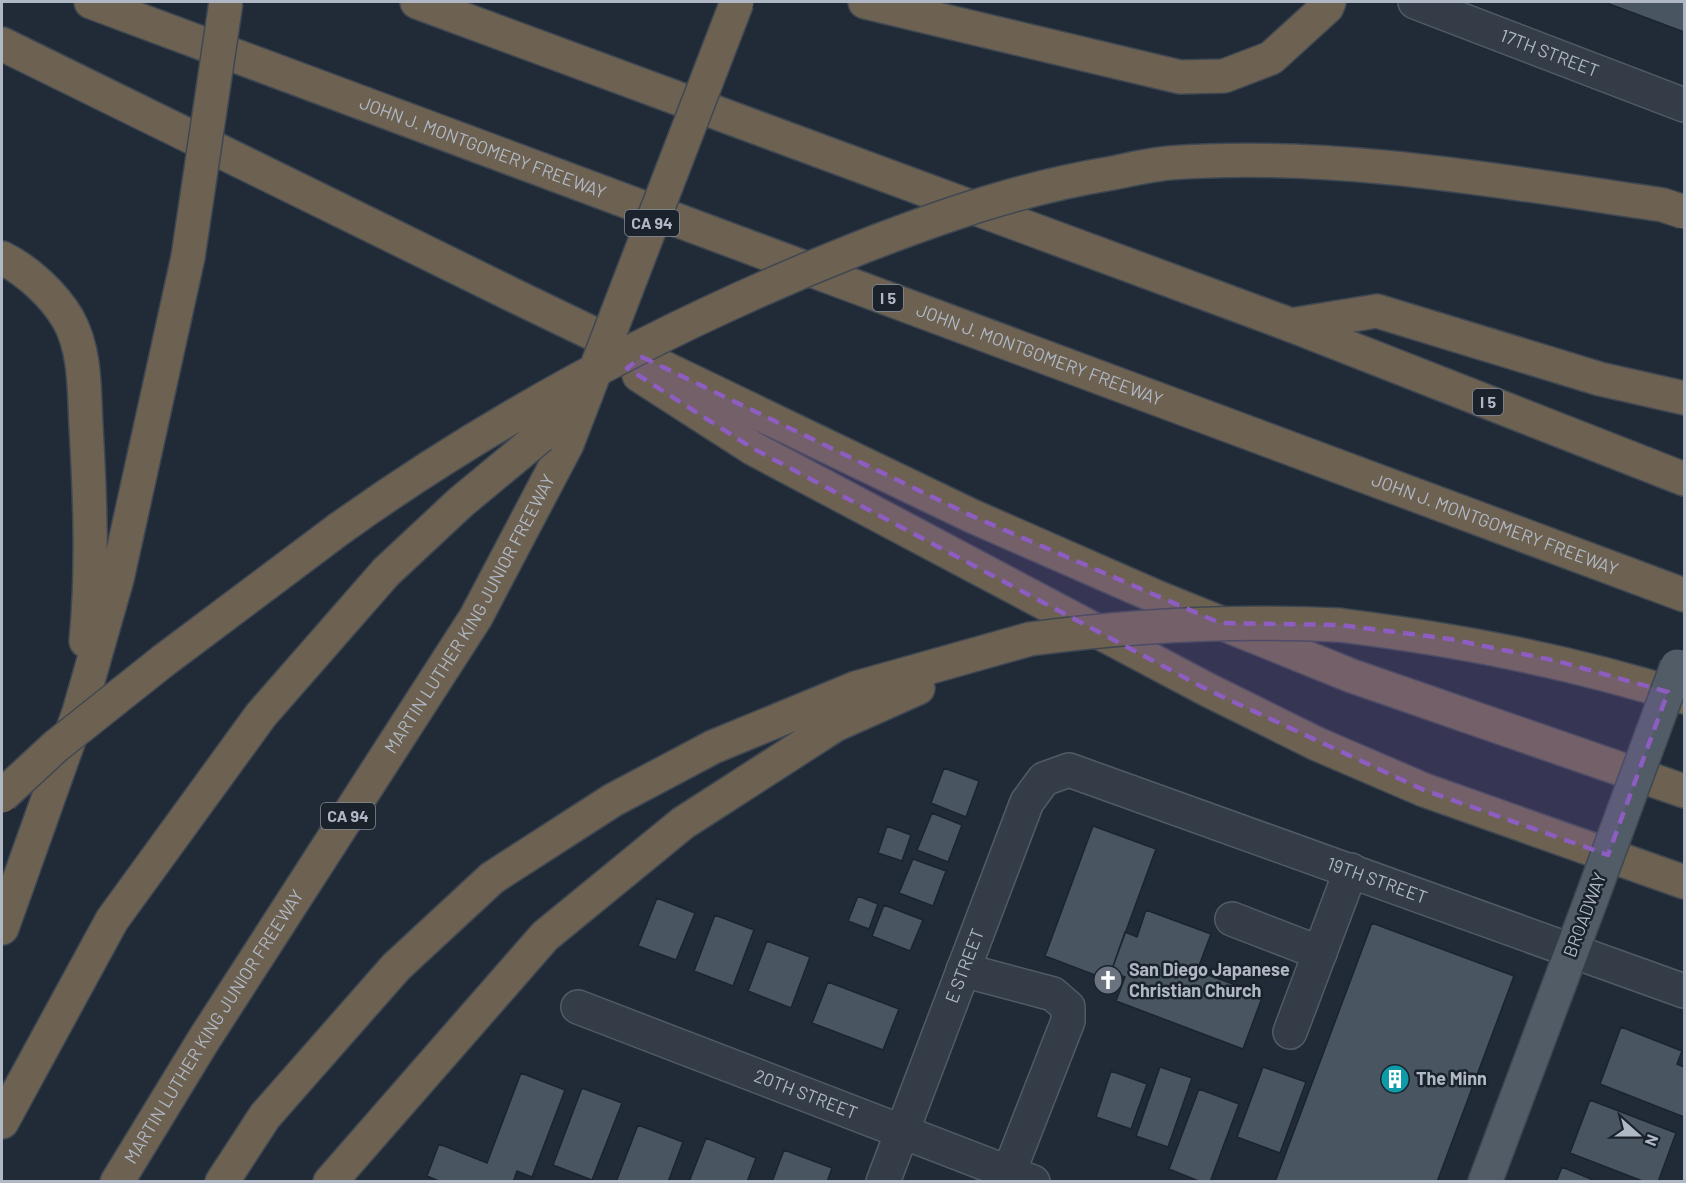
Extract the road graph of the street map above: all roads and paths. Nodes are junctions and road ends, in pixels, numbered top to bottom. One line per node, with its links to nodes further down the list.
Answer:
1 (91, 2): 17 (highway, JOHN J. MONTGOMERY FREEWAY / I 5)
2 (226, 2): 21 (highway, bridge)
3 (417, 2): 13 (highway, I 5)
4 (737, 2): 38 (highway, MARTIN LUTHER KING JUNIOR FREEWAY / CA 94, bridge)
5 (865, 2): 6 (highway)
6 (1329, 2)
7 (1415, 2): 9 (street, 17TH STREET)
8 (2, 44): 12 (highway)
9 (1684, 105)
10 (1684, 212): 14 (highway, bridge)
11 (2, 258): 21 (highway)
12 (521, 299): 23 (highway); 26 (highway)
13 (1291, 325): 15 (highway); 16 (highway, I 5)
14 (684, 326): 24 (highway, bridge); 35 (highway, bridge)
15 (1684, 398)
16 (1684, 479)
17 (1684, 595)
18 (1030, 639): 20 (highway, bridge); 39 (highway); 40 (highway)
19 (1684, 648): 29 (main road, BROADWAY, bridge)
20 (1684, 697)
21 (79, 712): 28 (highway)
22 (1069, 770): 25 (street, 19TH STREET); 31 (street, E STREET)
23 (1684, 791)
24 (2, 796)
25 (1351, 870): 29 (street, 19TH STREET); 30 (street)
26 (1684, 882)
27 (1232, 919): 30 (street)
28 (2, 928)
29 (1572, 949): 32 (street, 19TH STREET); 42 (main road, BROADWAY)
30 (1320, 953): 34 (street)
31 (963, 970): 36 (street, E STREET); 37 (street)
32 (1684, 991)
33 (578, 1007): 36 (street, 20TH STREET)
34 (1290, 1032)
35 (2, 1122)
36 (902, 1131): 37 (street, 20TH STREET); 41 (street, E STREET)
37 (1021, 1177)
38 (117, 1182)
39 (222, 1182)
40 (330, 1182)
41 (883, 1182)
42 (1485, 1182)

